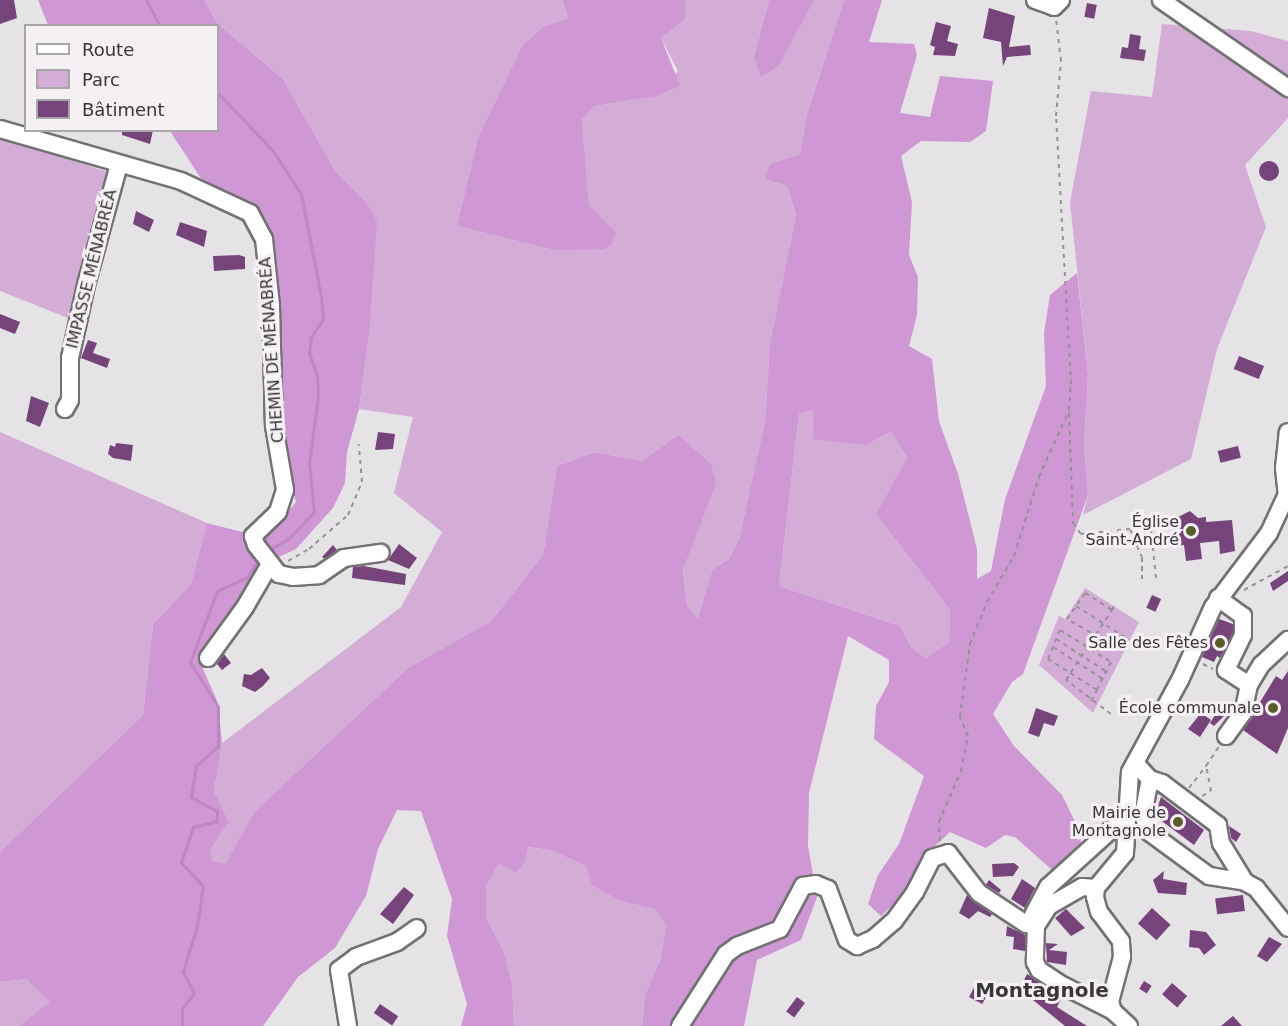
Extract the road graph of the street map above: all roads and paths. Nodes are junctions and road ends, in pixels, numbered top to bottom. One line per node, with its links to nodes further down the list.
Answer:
1 (1035, 0): 3 (street)
2 (1161, 0): 4 (street)
3 (1058, 4): 8 (path)
4 (1288, 88)
5 (0, 129): 6 (street, CHEMIN DE MÉNABRÉA)
6 (119, 164): 7 (street, IMPASSE MÉNABRÉA); 14 (street, CHEMIN DE MÉNABRÉA)
7 (66, 409)
8 (1069, 410): 17 (path); 48 (path)
9 (1288, 432): 11 (street)
10 (359, 444): 14 (path)
11 (1287, 495): 19 (street)
12 (1151, 528): 16 (path)
13 (381, 553): 14 (street)
14 (264, 556): 28 (street)
15 (1288, 566): 18 (path)
16 (1156, 578)
17 (1142, 579)
18 (1239, 592)
19 (1218, 598): 35 (street); 40 (street)
20 (1076, 606): 21 (path); 21 (path); 22 (path)
21 (1103, 623): 22 (path); 22 (path)
22 (1095, 636): 26 (path)
23 (1056, 639): 25 (path); 26 (path); 27 (path)
24 (1288, 640): 35 (street)
25 (1053, 647): 30 (path); 33 (path)
26 (1088, 647): 27 (path); 32 (path)
27 (1082, 656): 30 (path); 32 (path)
28 (208, 658)
29 (1199, 662): 31 (path)
30 (1077, 663): 33 (path); 34 (path)
31 (1215, 670)
32 (1107, 672): 34 (path)
33 (1070, 674): 36 (path); 37 (path)
34 (1103, 679): 36 (path)
35 (1249, 685): 39 (street)
36 (1097, 690): 37 (path)
37 (1091, 701): 38 (path)
38 (1111, 714)
39 (1226, 736): 41 (path)
40 (1136, 763): 42 (street); 47 (street)
41 (1206, 766): 43 (path); 46 (path)
42 (1150, 779): 49 (street); 49 (street)
43 (1192, 785)
44 (1186, 792): 45 (path)
45 (1192, 795)
46 (1199, 796)
47 (1126, 825): 50 (street); 51 (street)
48 (941, 852): 51 (street); 56 (street)
49 (1245, 882): 53 (street)
50 (1096, 888): 51 (street); 54 (street)
51 (1033, 925): 54 (street)
52 (417, 928): 55 (street)
53 (1288, 928)
54 (1113, 1011): 57 (street)
55 (348, 1026)
56 (680, 1026)
57 (1130, 1026)

